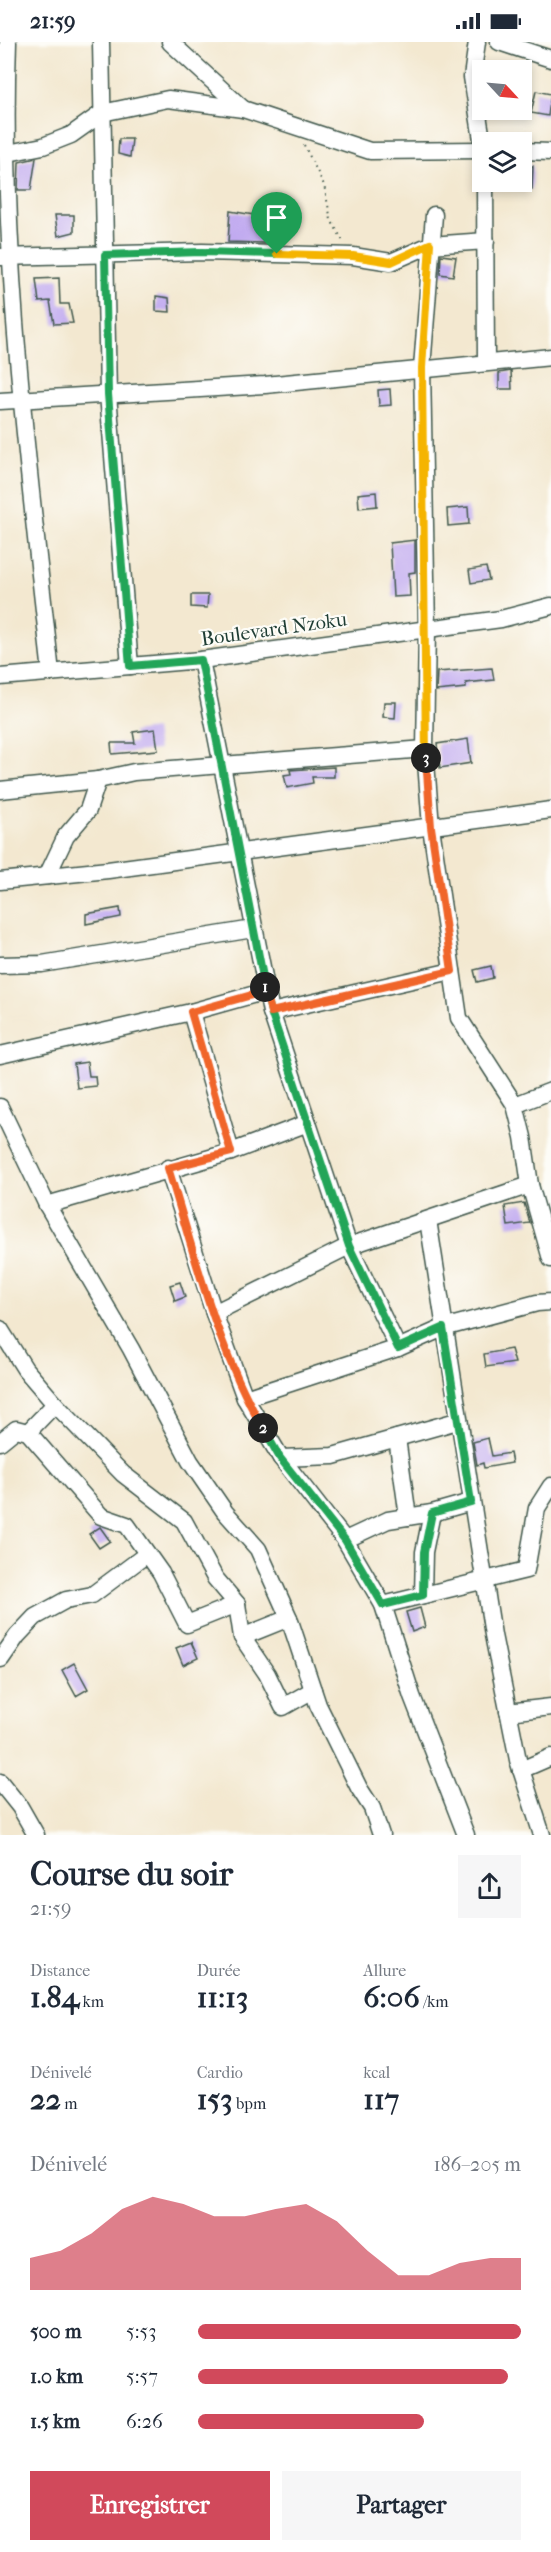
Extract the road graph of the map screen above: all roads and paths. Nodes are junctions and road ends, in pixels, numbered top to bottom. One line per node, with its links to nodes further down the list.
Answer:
1 (8, 42): 14 (street)
2 (101, 42): 8 (street)
3 (170, 42): 7 (street)
4 (477, 42): 10 (street)
5 (499, 42): 6 (street)
6 (551, 58)
7 (243, 109): 8 (street); 9 (street)
8 (102, 113): 14 (street); 19 (street)
9 (302, 128): 11 (street); 20 (path)
10 (480, 132)
11 (472, 148)
12 (532, 151): 13 (street)
13 (551, 152)
14 (8, 153): 21 (street)
15 (484, 192): 17 (street)
16 (434, 215): 18 (street)
17 (486, 241): 18 (street); 23 (street)
18 (430, 244): 20 (street); 24 (street)
19 (105, 255): 20 (street); 21 (street); 25 (street)
20 (353, 256)
21 (6, 257): 26 (street)
22 (551, 357): 23 (street)
23 (486, 362): 24 (street)
24 (422, 368): 25 (street); 29 (street)
25 (108, 394): 26 (street); 31 (street)
26 (22, 399): 27 (street); 32 (street)
27 (0, 401)
28 (551, 606): 29 (street, Boulevard Nzoku)
29 (427, 630): 30 (street, Boulevard Nzoku); 34 (street)
30 (201, 660): 31 (street, Boulevard Nzoku); 35 (street)
31 (130, 666): 32 (street, Boulevard Nzoku)
32 (51, 673): 33 (street, Boulevard Nzoku)
33 (0, 677)
34 (425, 749): 35 (street); 39 (street)
35 (222, 765): 36 (street); 40 (street)
36 (98, 780): 37 (street); 41 (street)
37 (0, 790)
38 (551, 810): 39 (street)
39 (431, 827): 40 (street); 45 (street)
40 (240, 852): 41 (street); 43 (street)
41 (46, 876): 42 (street)
42 (0, 881)
43 (253, 929): 44 (street); 46 (street)
44 (0, 965)
45 (452, 971): 48 (street); 51 (street)
46 (266, 991): 47 (street); 48 (street)
47 (191, 1012): 49 (street); 54 (street)
48 (271, 1012): 53 (street)
49 (0, 1055)
50 (551, 1090): 51 (street)
51 (515, 1105): 56 (street)
52 (0, 1107): 57 (street)
53 (308, 1123): 54 (street); 59 (street)
54 (231, 1152): 55 (street)
55 (168, 1168): 57 (street); 62 (street)
56 (530, 1185): 58 (street); 60 (street)
57 (47, 1204): 83 (street)
58 (428, 1220): 59 (street); 63 (street)
59 (349, 1246): 62 (street); 65 (street)
60 (551, 1259)
61 (551, 1302): 63 (street)
62 (214, 1312): 66 (street)
63 (443, 1328): 65 (street); 68 (street)
64 (0, 1329): 67 (street)
65 (398, 1348): 66 (street)
66 (245, 1398): 72 (street)
67 (55, 1404): 69 (street); 81 (street)
68 (458, 1420): 70 (street); 74 (street)
69 (28, 1432): 71 (street); 78 (street)
70 (397, 1438): 72 (street); 76 (street)
71 (0, 1442)
72 (280, 1458): 77 (street)
73 (551, 1486): 79 (street)
74 (471, 1502): 75 (street); 79 (street)
75 (432, 1513): 76 (street); 80 (street)
76 (408, 1517): 77 (street)
77 (345, 1540): 82 (street)
78 (147, 1554): 81 (street); 85 (street)
79 (483, 1579): 80 (street); 88 (street)
80 (423, 1595): 82 (street)
81 (237, 1604): 84 (street)
82 (383, 1605): 94 (street)
83 (289, 1618): 84 (street); 86 (street)
84 (242, 1637): 86 (street)
85 (0, 1663)
86 (313, 1690): 93 (street)
87 (551, 1707): 88 (street)
88 (508, 1712): 90 (street)
89 (551, 1756): 90 (street)
90 (521, 1770): 95 (street)
91 (0, 1782): 92 (street)
92 (36, 1835)
93 (381, 1835)
94 (466, 1835)
95 (542, 1835)

